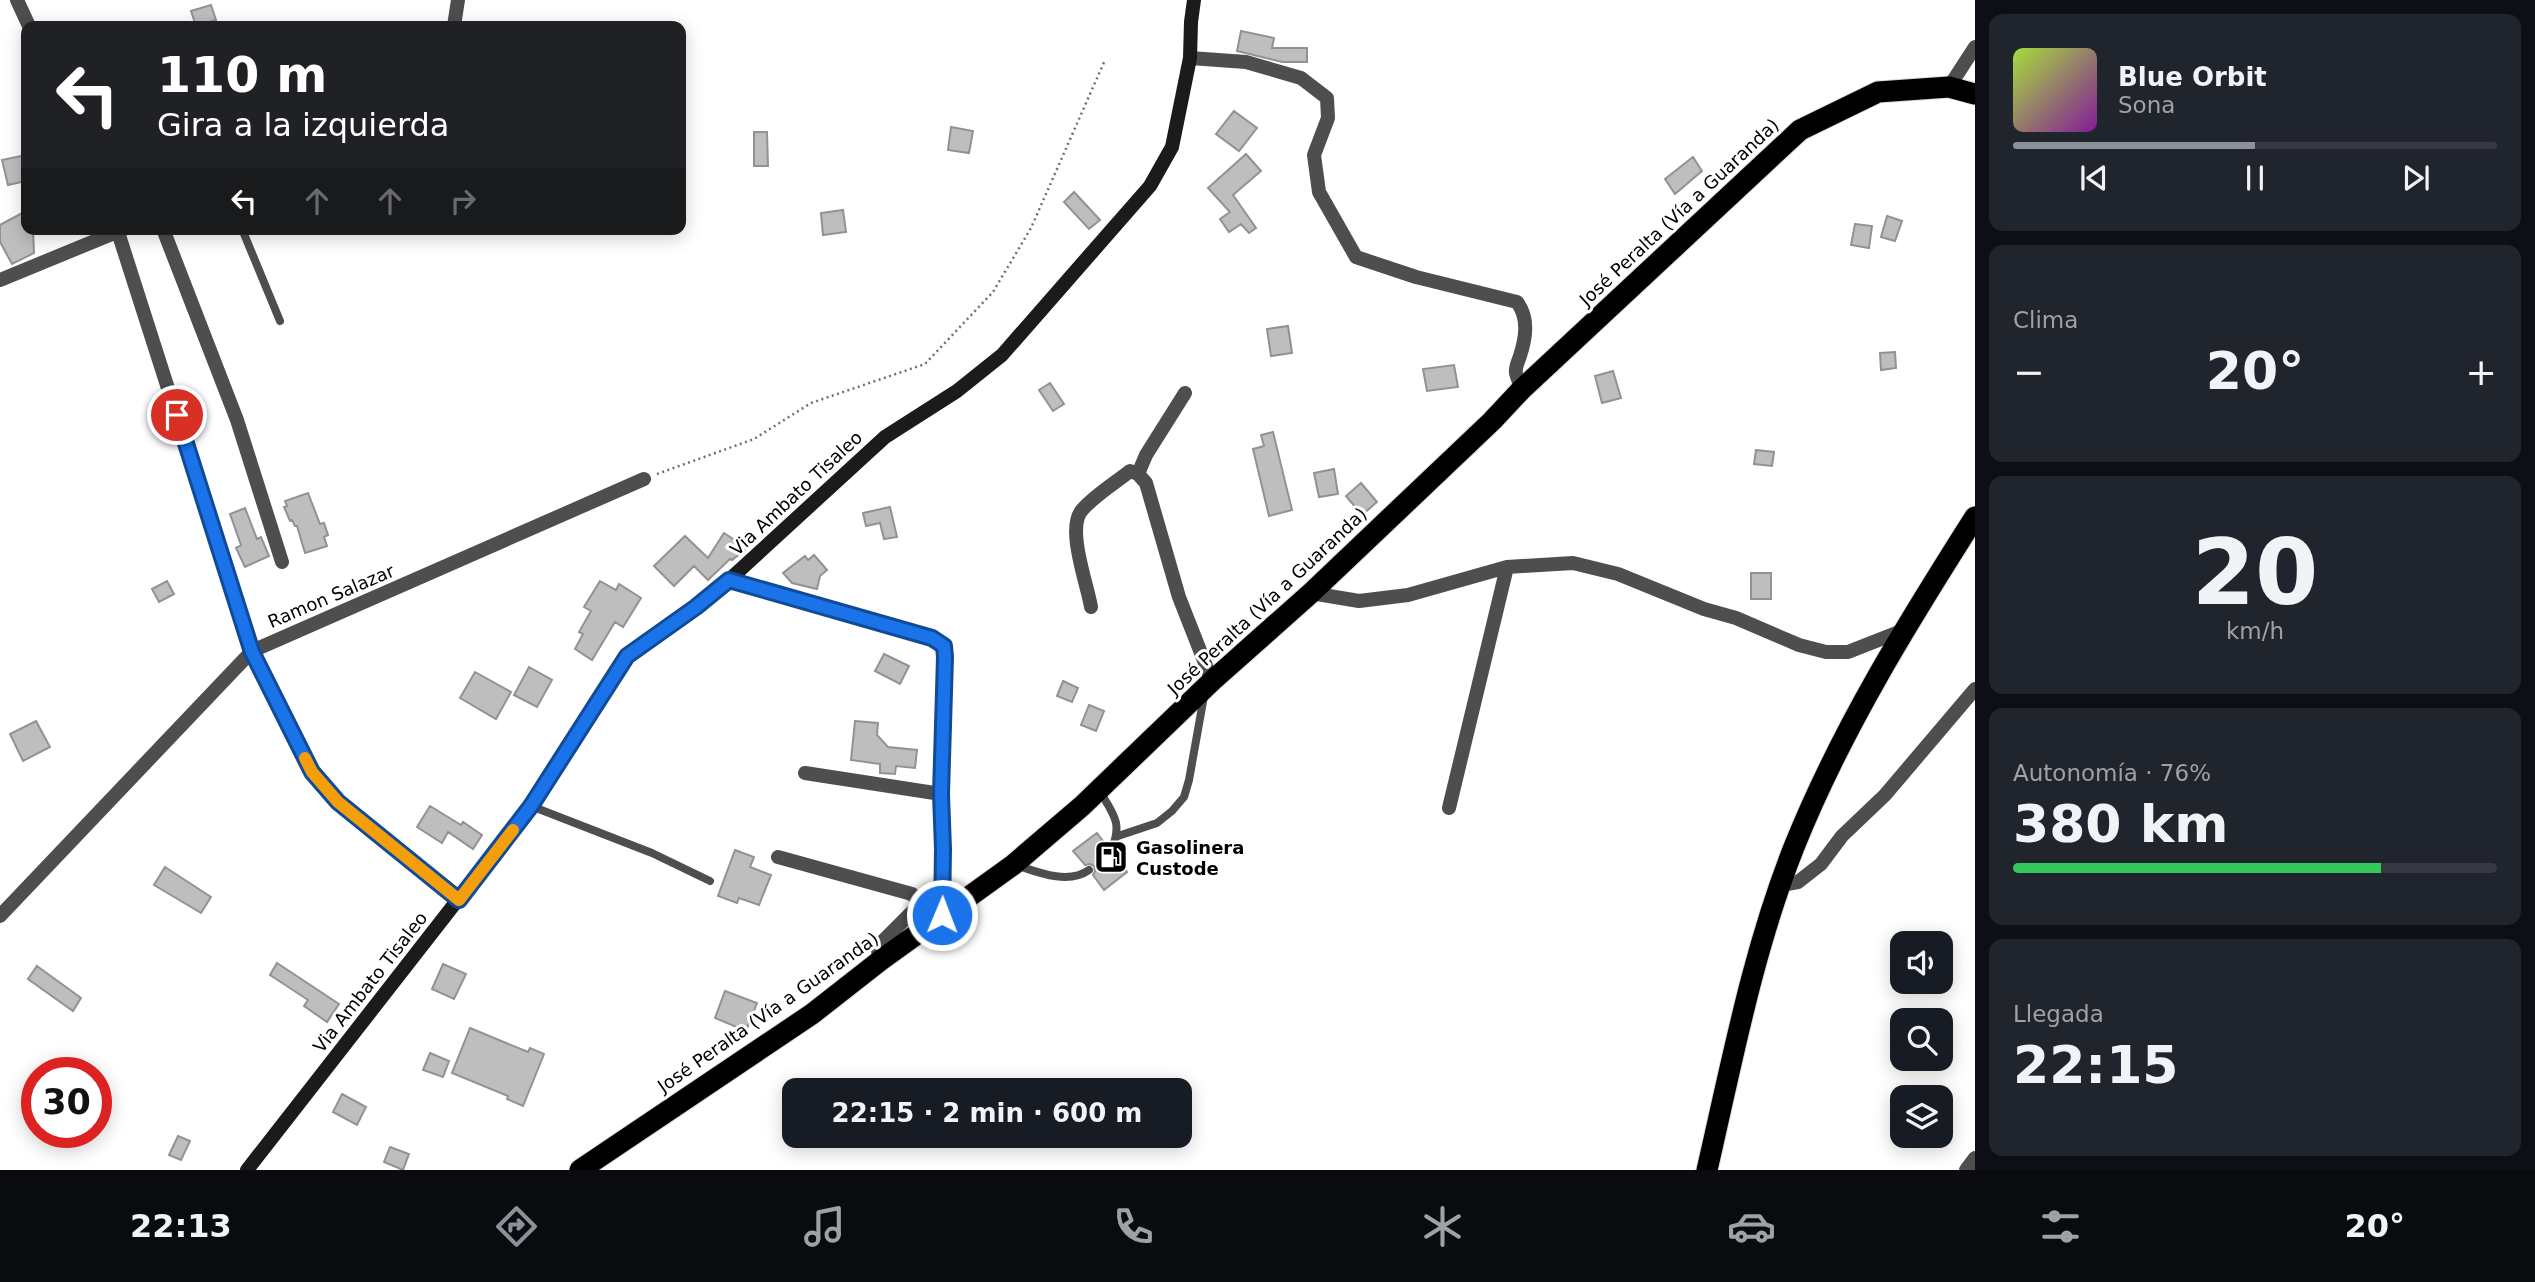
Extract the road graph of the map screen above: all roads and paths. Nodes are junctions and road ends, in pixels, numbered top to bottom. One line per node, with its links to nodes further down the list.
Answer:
1 (17, 0): 4 (street)
2 (458, 0): 5 (street)
3 (1194, 0): 7 (main road, Via Ambato Tisaleo)
4 (27, 21)
5 (455, 21)
6 (1975, 47): 9 (street)
7 (1190, 58): 17 (street); 24 (main road, Via Ambato Tisaleo)
8 (1105, 60): 20 (path)
9 (1949, 86): 10 (highway, José Peralta (Vía a Guaranda)); 17 (highway, José Peralta (Vía a Guaranda))
10 (1975, 94)
11 (108, 235): 15 (street)
12 (122, 235): 28 (street)
13 (165, 235): 22 (street)
14 (244, 235): 16 (lane)
15 (0, 280)
16 (279, 321)
17 (1522, 389): 25 (highway, José Peralta (Vía a Guaranda))
18 (1185, 393): 19 (street)
19 (1139, 474): 26 (street); 29 (street)
20 (644, 478): 28 (street, Ramon Salazar)
21 (1975, 517): 27 (highway)
22 (282, 562)
23 (1507, 567): 25 (street); 27 (street); 35 (street)
24 (729, 580): 33 (street); 34 (main road, Via Ambato Tisaleo)
25 (1311, 593): 29 (highway, José Peralta (Vía a Guaranda))
26 (1091, 607)
27 (1903, 630): 42 (highway)
28 (252, 652): 43 (street); 45 (street, Ramon Salazar)
29 (1209, 684): 32 (highway, José Peralta (Vía a Guaranda)); 36 (lane)
30 (1975, 689): 42 (street)
31 (805, 774): 33 (street)
32 (1099, 790): 36 (lane); 39 (highway, José Peralta (Vía a Guaranda))
33 (941, 794): 44 (street)
34 (531, 806): 41 (lane); 43 (main road, Via Ambato Tisaleo)
35 (1449, 808)
36 (1118, 836): 37 (lane)
37 (1111, 851)
38 (778, 857): 46 (street)
39 (1013, 865): 40 (lane); 44 (highway, José Peralta (Vía a Guaranda))
40 (1089, 870)
41 (710, 881)
42 (1781, 885): 50 (highway)
43 (459, 900): 48 (main road, Via Ambato Tisaleo)
44 (942, 915): 46 (highway, José Peralta (Vía a Guaranda))
45 (0, 916)
46 (881, 960): 49 (highway, José Peralta (Vía a Guaranda))
47 (1975, 1158): 51 (street)
48 (247, 1170)
49 (580, 1170)
50 (1707, 1170)
51 (1966, 1170)

